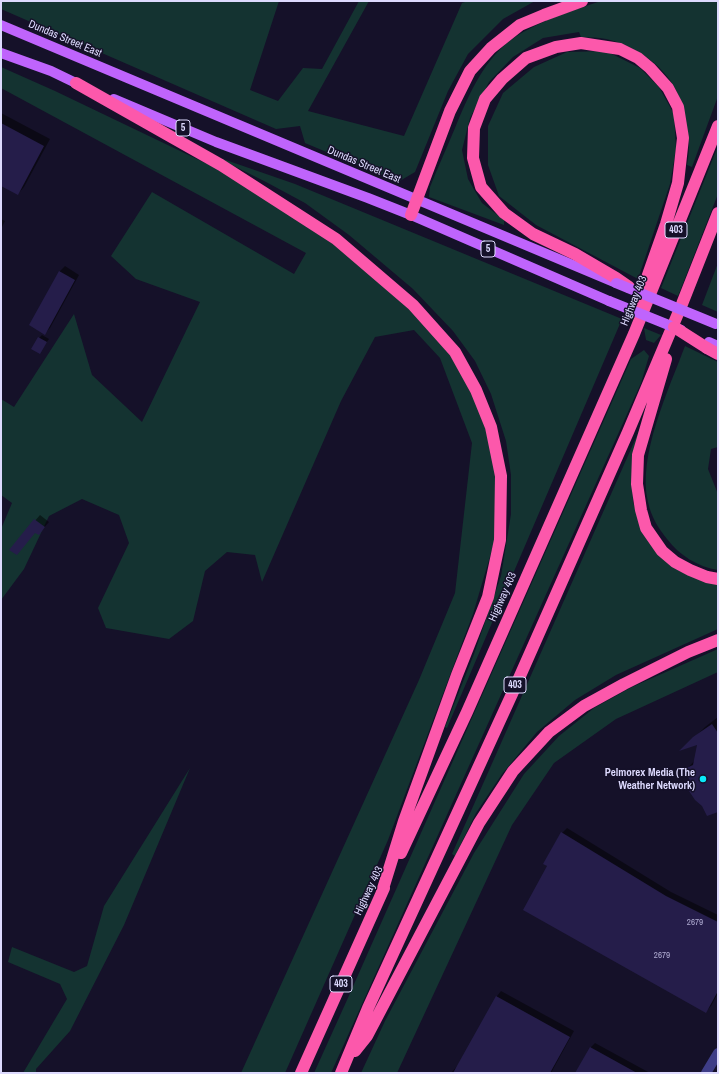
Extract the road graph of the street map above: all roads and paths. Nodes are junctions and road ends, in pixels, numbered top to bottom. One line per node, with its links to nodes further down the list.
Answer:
1 (582, 1): 6 (highway)
2 (1, 25): 6 (main road, Dundas Street East / 5)
3 (1, 53): 4 (main road, 5)
4 (76, 83): 8 (main road, 5); 19 (highway)
5 (718, 126): 14 (highway, Highway 403 / 403)
6 (417, 200): 8 (highway); 9 (main road, Dundas Street East / 5)
7 (718, 213): 11 (highway, 403)
8 (411, 216): 13 (main road, 5, bridge)
9 (616, 280): 10 (highway, bridge); 14 (highway)
10 (634, 290): 12 (main road, bridge)
11 (682, 304): 17 (highway); 21 (highway, 403)
12 (717, 324)
13 (674, 327): 15 (highway, bridge)
14 (634, 334): 19 (highway, Highway 403 / 403)
15 (711, 345): 16 (highway)
16 (718, 354)
17 (718, 579)
18 (718, 640): 21 (highway)
19 (381, 895): 22 (highway, Highway 403 / 403)
20 (718, 1053): 23 (street)
21 (342, 1069)
22 (301, 1073)
23 (706, 1073)

